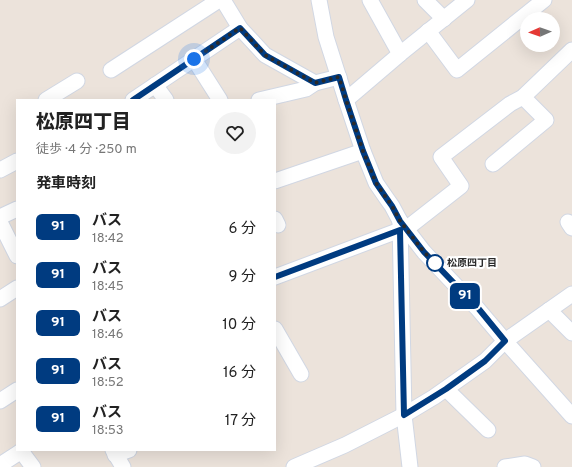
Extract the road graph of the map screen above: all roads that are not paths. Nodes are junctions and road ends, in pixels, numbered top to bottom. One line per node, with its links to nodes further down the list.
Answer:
1 (219, 0): 14 (street)
2 (224, 0): 9 (street)
3 (319, 0): 15 (street)
4 (370, 0): 11 (street)
5 (425, 0): 8 (street)
6 (467, 0): 8 (street)
7 (544, 0): 10 (street)
8 (444, 19): 10 (street)
9 (240, 28): 13 (street); 17 (street)
10 (428, 31): 11 (street)
11 (400, 54): 25 (street)
12 (571, 55): 19 (street)
13 (194, 59): 18 (street); 23 (street)
14 (111, 70)
15 (339, 77): 17 (street); 25 (street)
16 (77, 81): 20 (street)
17 (315, 83): 24 (street)
18 (155, 85): 21 (street); 22 (street)
19 (523, 96): 28 (street); 33 (street)
20 (48, 99)
21 (134, 99)
22 (165, 99)
23 (219, 99)
24 (263, 99)
25 (346, 100): 26 (street)
26 (363, 151): 30 (street); 33 (street)
27 (16, 162): 29 (street)
28 (493, 164)
29 (0, 170)
30 (276, 181)
31 (16, 210): 32 (street)
32 (1, 226): 34 (street)
33 (402, 227): 35 (street); 42 (street); 47 (street)
34 (16, 254)
35 (276, 277)
36 (16, 289): 38 (street)
37 (572, 294): 39 (street)
38 (0, 299)
39 (549, 310): 41 (street); 42 (street)
40 (276, 331): 43 (street)
41 (572, 333)
42 (505, 341): 44 (street); 48 (street)
43 (301, 374)
44 (446, 389): 47 (street); 49 (street)
45 (16, 391): 46 (street)
46 (0, 401)
47 (404, 415): 52 (street); 56 (street)
48 (572, 416)
49 (488, 430)
50 (21, 451): 53 (street)
51 (23, 451): 54 (street)
52 (314, 463): 55 (street)
53 (0, 465)
54 (33, 467)
55 (294, 467)
56 (410, 467)
57 (505, 467): 58 (street)
58 (534, 467)

